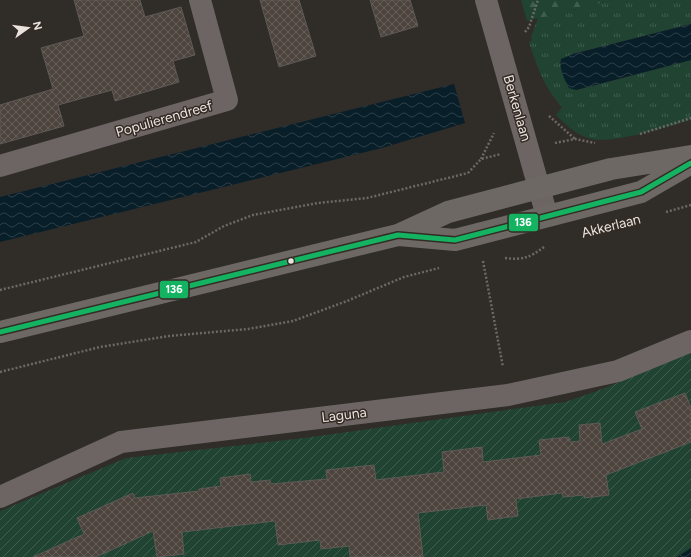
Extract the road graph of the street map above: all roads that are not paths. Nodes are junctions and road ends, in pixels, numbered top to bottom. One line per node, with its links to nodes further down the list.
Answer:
1 (200, 0): 5 (street, Populierendreef)
2 (486, 0): 6 (street, Berkenlaan)
3 (691, 156): 6 (street, Akkerlaan)
4 (691, 163): 7 (street, Akkerlaan)
5 (0, 166)
6 (540, 188): 7 (street, Berkenlaan); 8 (street, Akkerlaan)
7 (548, 216): 8 (street, Akkerlaan)
8 (398, 235): 9 (street, Akkerlaan)
9 (0, 332)
10 (691, 341): 11 (street, Laguna)
11 (0, 497)

